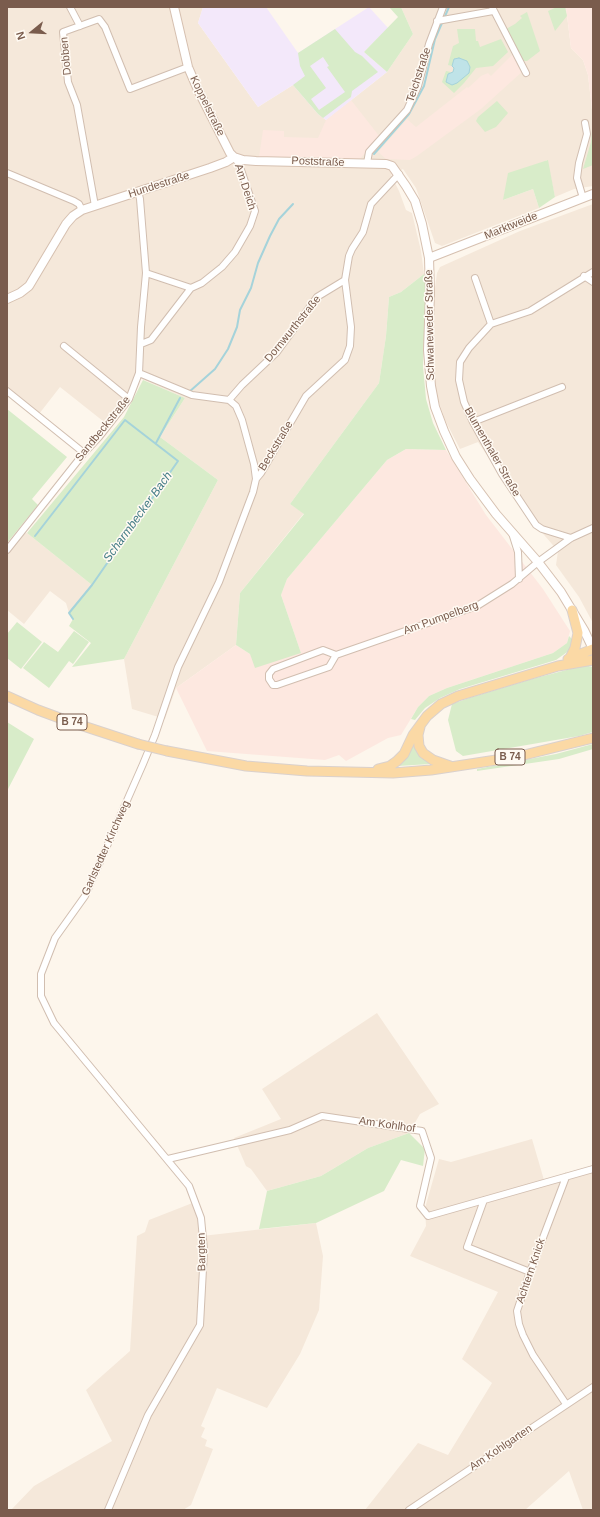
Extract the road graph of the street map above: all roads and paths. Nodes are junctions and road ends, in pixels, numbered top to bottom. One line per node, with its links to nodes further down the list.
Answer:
1 (70, 7): 6 (street)
2 (174, 7): 7 (street, Koppelstraße)
3 (442, 7): 5 (street, Teichstraße)
4 (493, 9): 5 (street); 8 (street)
5 (442, 20): 11 (street, Teichstraße)
6 (80, 26): 7 (street, Dobben); 17 (street, Dobben)
7 (188, 67): 10 (street, Koppelstraße)
8 (526, 73)
9 (585, 123): 16 (street)
10 (234, 157): 11 (street, Poststraße); 14 (street, Hundestraße); 26 (street, Am Deich)
11 (367, 163): 13 (street, Poststraße)
12 (7, 173): 18 (street)
13 (399, 174): 19 (street, Schwaneweder Straße); 24 (street, Beckstraße)
14 (138, 191): 17 (street, Hundestraße); 21 (street, Sandbeckstraße)
15 (593, 194): 16 (street, Marktweide)
16 (583, 198): 19 (street, Marktweide)
17 (95, 206): 18 (street, Hundestraße)
18 (82, 210): 27 (street)
19 (429, 258): 40 (street, Schwaneweder Straße)
20 (593, 272): 22 (street)
21 (146, 273): 26 (street); 29 (street, Sandbeckstraße)
22 (584, 276): 25 (street); 28 (street)
23 (475, 278): 28 (street)
24 (345, 280): 35 (street, Dornwurthstraße); 38 (street, Beckstraße)
25 (593, 282)
26 (191, 288): 29 (street, Am Deich)
27 (7, 299)
28 (491, 324): 36 (street, Blumenthaler Straße)
29 (140, 344): 31 (street, Sandbeckstraße)
30 (64, 346): 34 (street)
31 (139, 373): 34 (street, Sandbeckstraße); 35 (street)
32 (562, 387): 36 (street)
33 (7, 391): 37 (street)
34 (129, 399): 37 (street, Sandbeckstraße)
35 (229, 400): 38 (street)
36 (473, 422): 41 (street, Blumenthaler Straße)
37 (84, 453): 42 (street, Sandbeckstraße)
38 (256, 479): 53 (street, Beckstraße)
39 (593, 528): 41 (street, Am Pumpelberg)
40 (511, 532): 43 (street, Schwaneweder Straße); 44 (street)
41 (571, 538): 43 (street, Am Pumpelberg)
42 (7, 550)
43 (538, 562): 44 (street, Am Pumpelberg); 45 (street, Schwaneweder Straße)
44 (519, 579): 47 (street, Am Pumpelberg)
45 (572, 610): 46 (street, Schwaneweder Straße); 48 (main road)
46 (593, 649): 48 (main road)
47 (336, 655): 47 (street, Am Pumpelberg)
48 (570, 658): 50 (main road)
49 (593, 660): 50 (main road)
50 (558, 666): 52 (main road)
51 (7, 696): 56 (main road, B 74, bridge)
52 (420, 725): 55 (main road); 56 (main road)
53 (155, 735): 57 (street, Garlstedter Kirchweg)
54 (593, 738): 55 (main road, B 74)
55 (451, 766): 56 (main road, B 74)
56 (365, 772)
57 (54, 1023): 58 (street, Bargten)
58 (168, 1159): 61 (street, Am Kohlhof); 65 (street, Bargten)
59 (593, 1169): 60 (street, Am Kohlhof)
60 (566, 1177): 61 (street, Am Kohlhof); 62 (street, Achtern Knick)
61 (484, 1200): 62 (street)
62 (530, 1272): 64 (street, Achtern Knick)
63 (593, 1387): 64 (street, Am Kohlgarten)
64 (566, 1404): 66 (street, Am Kohlgarten)
65 (108, 1510)
66 (409, 1510)

